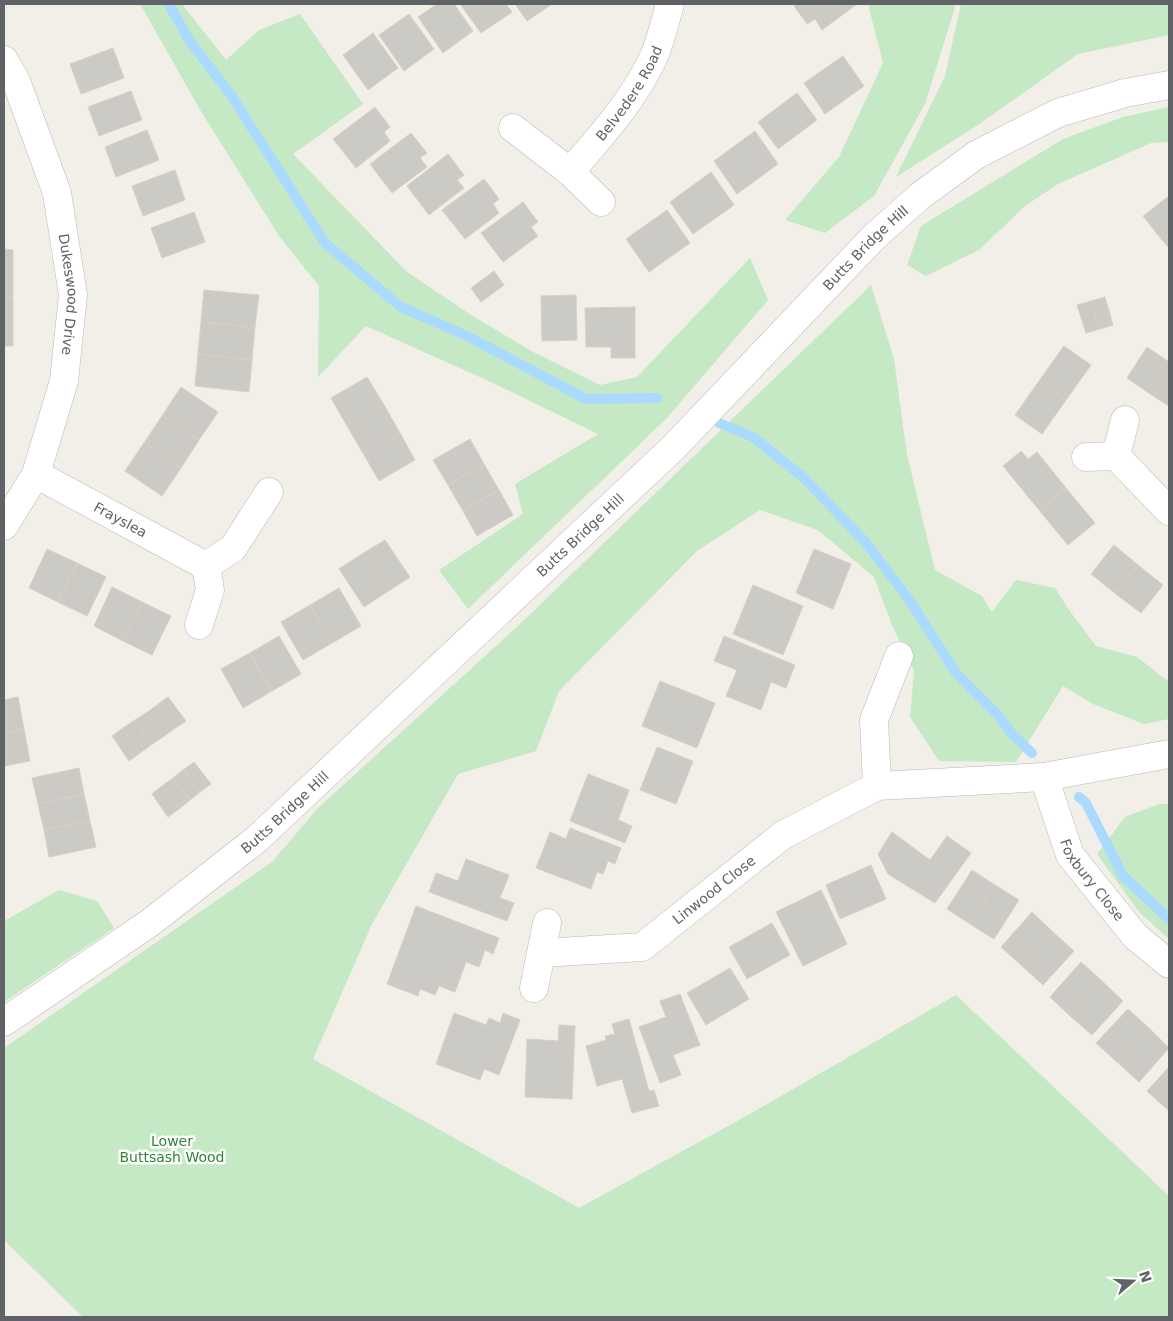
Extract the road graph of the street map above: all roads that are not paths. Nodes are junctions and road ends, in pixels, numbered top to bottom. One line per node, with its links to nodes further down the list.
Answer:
1 (670, 4): 5 (street, Belvedere Road)
2 (4, 60): 10 (street, Dukeswood Drive)
3 (1169, 85): 24 (street, Butts Bridge Hill)
4 (513, 128): 5 (street)
5 (570, 172): 6 (street)
6 (601, 202)
7 (1126, 420): 8 (street)
8 (1116, 456): 9 (street); 12 (street)
9 (1086, 457)
10 (36, 474): 13 (street, Dukeswood Drive); 14 (street, Frayslea)
11 (270, 492): 14 (street)
12 (1169, 511)
13 (4, 526)
14 (206, 566): 15 (street)
15 (199, 625)
16 (899, 656): 19 (street)
17 (1169, 754): 18 (street, Linwood Close)
18 (1044, 776): 19 (street, Linwood Close); 22 (street, Foxbury Close)
19 (877, 786): 21 (street, Linwood Close)
20 (548, 924): 21 (street)
21 (542, 953): 23 (street)
22 (1169, 964)
23 (534, 988)
24 (4, 1022)

